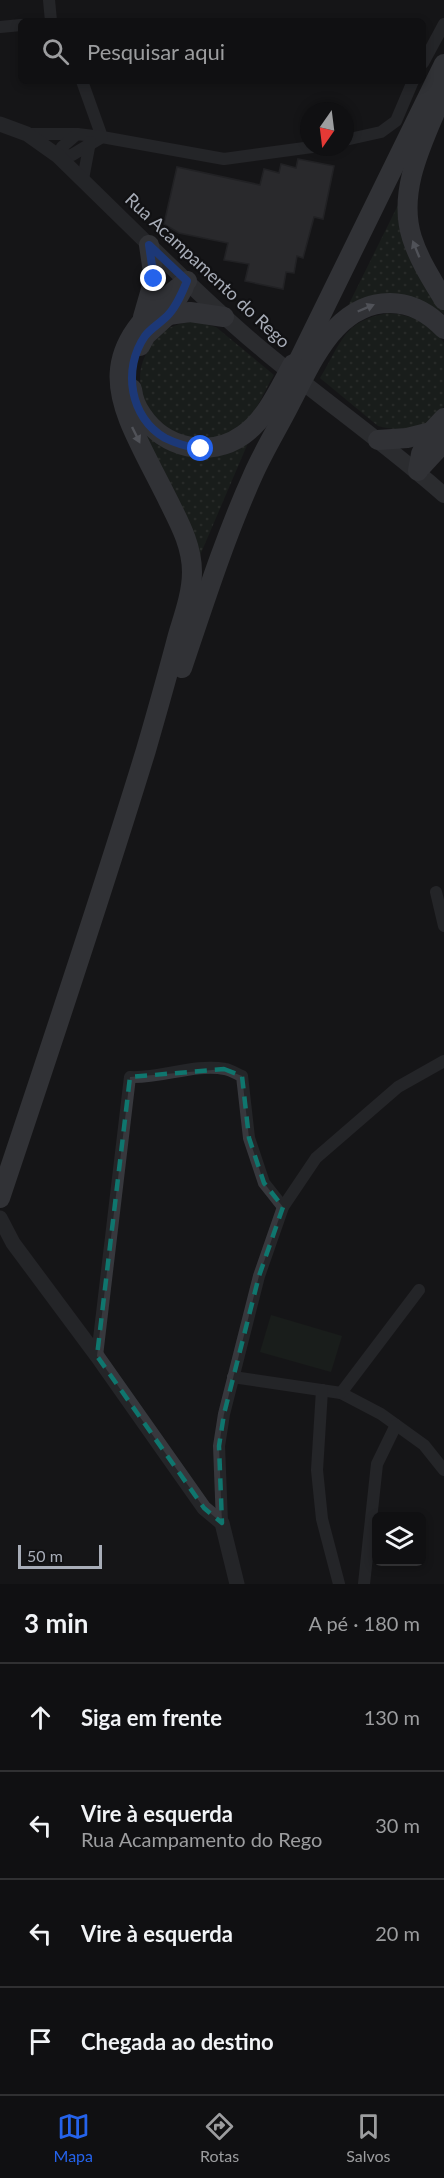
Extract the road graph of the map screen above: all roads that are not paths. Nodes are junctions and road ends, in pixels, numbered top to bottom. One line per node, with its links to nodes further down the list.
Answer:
1 (49, 0): 2 (street)
2 (51, 18)
3 (444, 24): 6 (street)
4 (18, 25): 5 (street)
5 (0, 27)
6 (426, 57)
7 (444, 64): 26 (main road)
8 (83, 84): 15 (street)
9 (413, 84): 14 (street)
10 (444, 90): 21 (main road, one-way to 10); 27 (main road)
11 (0, 123): 12 (street, Rua Acampamento do Rego)
12 (27, 134): 13 (street); 17 (street, Rua Acampamento do Rego)
13 (77, 134): 15 (street); 17 (street)
14 (354, 138)
15 (96, 140): 16 (street); 17 (street); 18 (street)
16 (300, 149)
17 (58, 156): 18 (street, Rua Acampamento do Rego)
18 (83, 179): 19 (street, Rua Acampamento do Rego)
19 (149, 245): 20 (main road, Rua Acampamento do Rego); 24 (main road)
20 (187, 281): 22 (main road); 23 (main road, Rua Acampamento do Rego); 24 (main road)
21 (444, 300)
22 (168, 315): 23 (main road); 26 (main road)
23 (224, 316): 29 (main road, Rua Acampamento do Rego)
24 (141, 322): 32 (main road, one-way to 32)
25 (444, 329): 27 (main road, one-way to 25)
26 (313, 331): 32 (main road)
27 (312, 363): 33 (main road)
28 (440, 431): 29 (main road); 30 (main road)
29 (378, 440): 30 (main road, Rua Acampamento do Rego)
30 (418, 471): 31 (main road, Rua Acampamento do Rego)
31 (444, 495)
32 (159, 706): 33 (main road)
33 (110, 867): 37 (main road)
34 (436, 892): 35 (street)
35 (444, 926)
36 (444, 1061): 38 (street)
37 (0, 1198)
38 (283, 1208): 41 (street); 42 (street)
39 (0, 1218): 41 (street)
40 (419, 1290): 44 (street)
41 (97, 1356): 47 (street)
42 (233, 1377): 43 (street); 47 (street)
43 (322, 1390): 44 (street); 49 (street)
44 (341, 1394): 45 (street)
45 (396, 1425): 46 (street); 50 (street)
46 (444, 1470)
47 (222, 1524): 48 (street)
48 (237, 1584)
49 (339, 1584)
50 (364, 1584)

